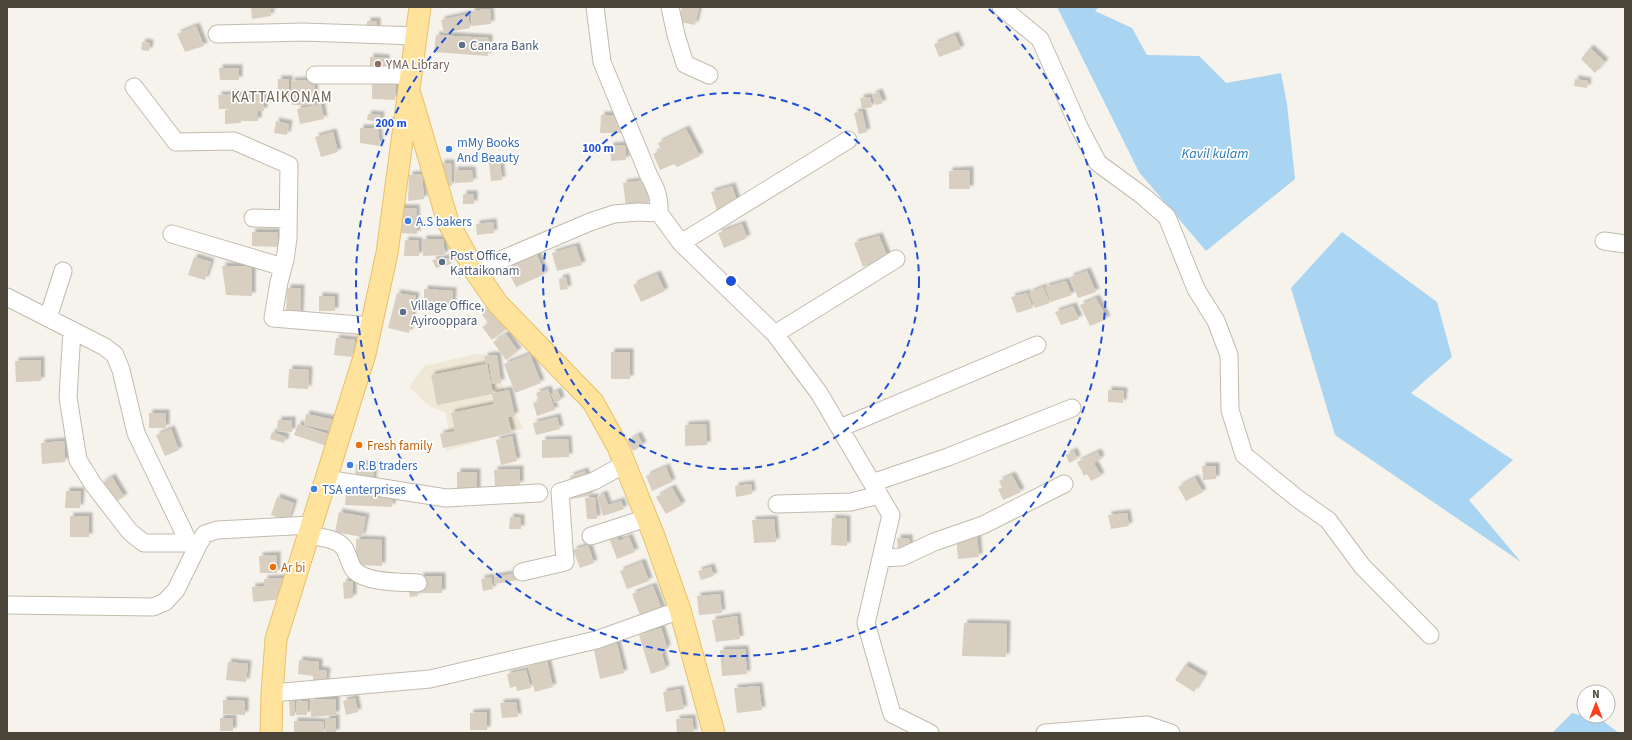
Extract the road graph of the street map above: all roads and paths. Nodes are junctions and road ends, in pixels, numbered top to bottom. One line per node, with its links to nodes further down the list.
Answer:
1 (420, 7): 6 (main road)
2 (595, 7): 12 (street)
3 (670, 7): 8 (street)
4 (1001, 7): 46 (street)
5 (218, 34): 6 (street)
6 (416, 36): 9 (main road)
7 (314, 75): 9 (street)
8 (709, 75)
9 (410, 81): 22 (main road); 25 (main road)
10 (134, 87): 14 (street)
11 (848, 140): 17 (street)
12 (659, 213): 17 (street); 22 (street)
13 (253, 218): 14 (street)
14 (288, 219): 20 (street)
15 (172, 234): 20 (street)
16 (1604, 241): 18 (street)
17 (681, 243): 27 (street)
18 (1625, 244)
19 (896, 259): 27 (street)
20 (283, 267): 25 (street)
21 (63, 271): 24 (street)
22 (475, 271): 31 (main road)
23 (7, 297): 24 (street)
24 (48, 318): 26 (street)
25 (371, 326): 32 (main road)
26 (72, 330): 40 (street); 40 (street)
27 (775, 334): 30 (street)
28 (1037, 345): 30 (street)
29 (1072, 408): 34 (street)
30 (840, 428): 34 (street)
31 (625, 464): 37 (main road); 42 (street)
32 (326, 479): 35 (street); 38 (main road)
33 (1064, 484): 41 (street)
34 (875, 489): 36 (street); 41 (street)
35 (539, 493)
36 (778, 504)
37 (647, 518): 39 (street); 45 (main road)
38 (310, 530): 40 (street); 43 (street); 47 (main road)
39 (591, 536)
40 (194, 543): 44 (street)
41 (881, 558): 50 (street)
42 (522, 572)
43 (418, 583)
44 (7, 605)
45 (680, 610): 47 (street); 49 (main road)
46 (1430, 634)
47 (272, 693): 48 (main road)
48 (271, 733)
49 (714, 733)
50 (930, 733)
51 (1045, 733): 52 (street)
52 (1171, 733)

